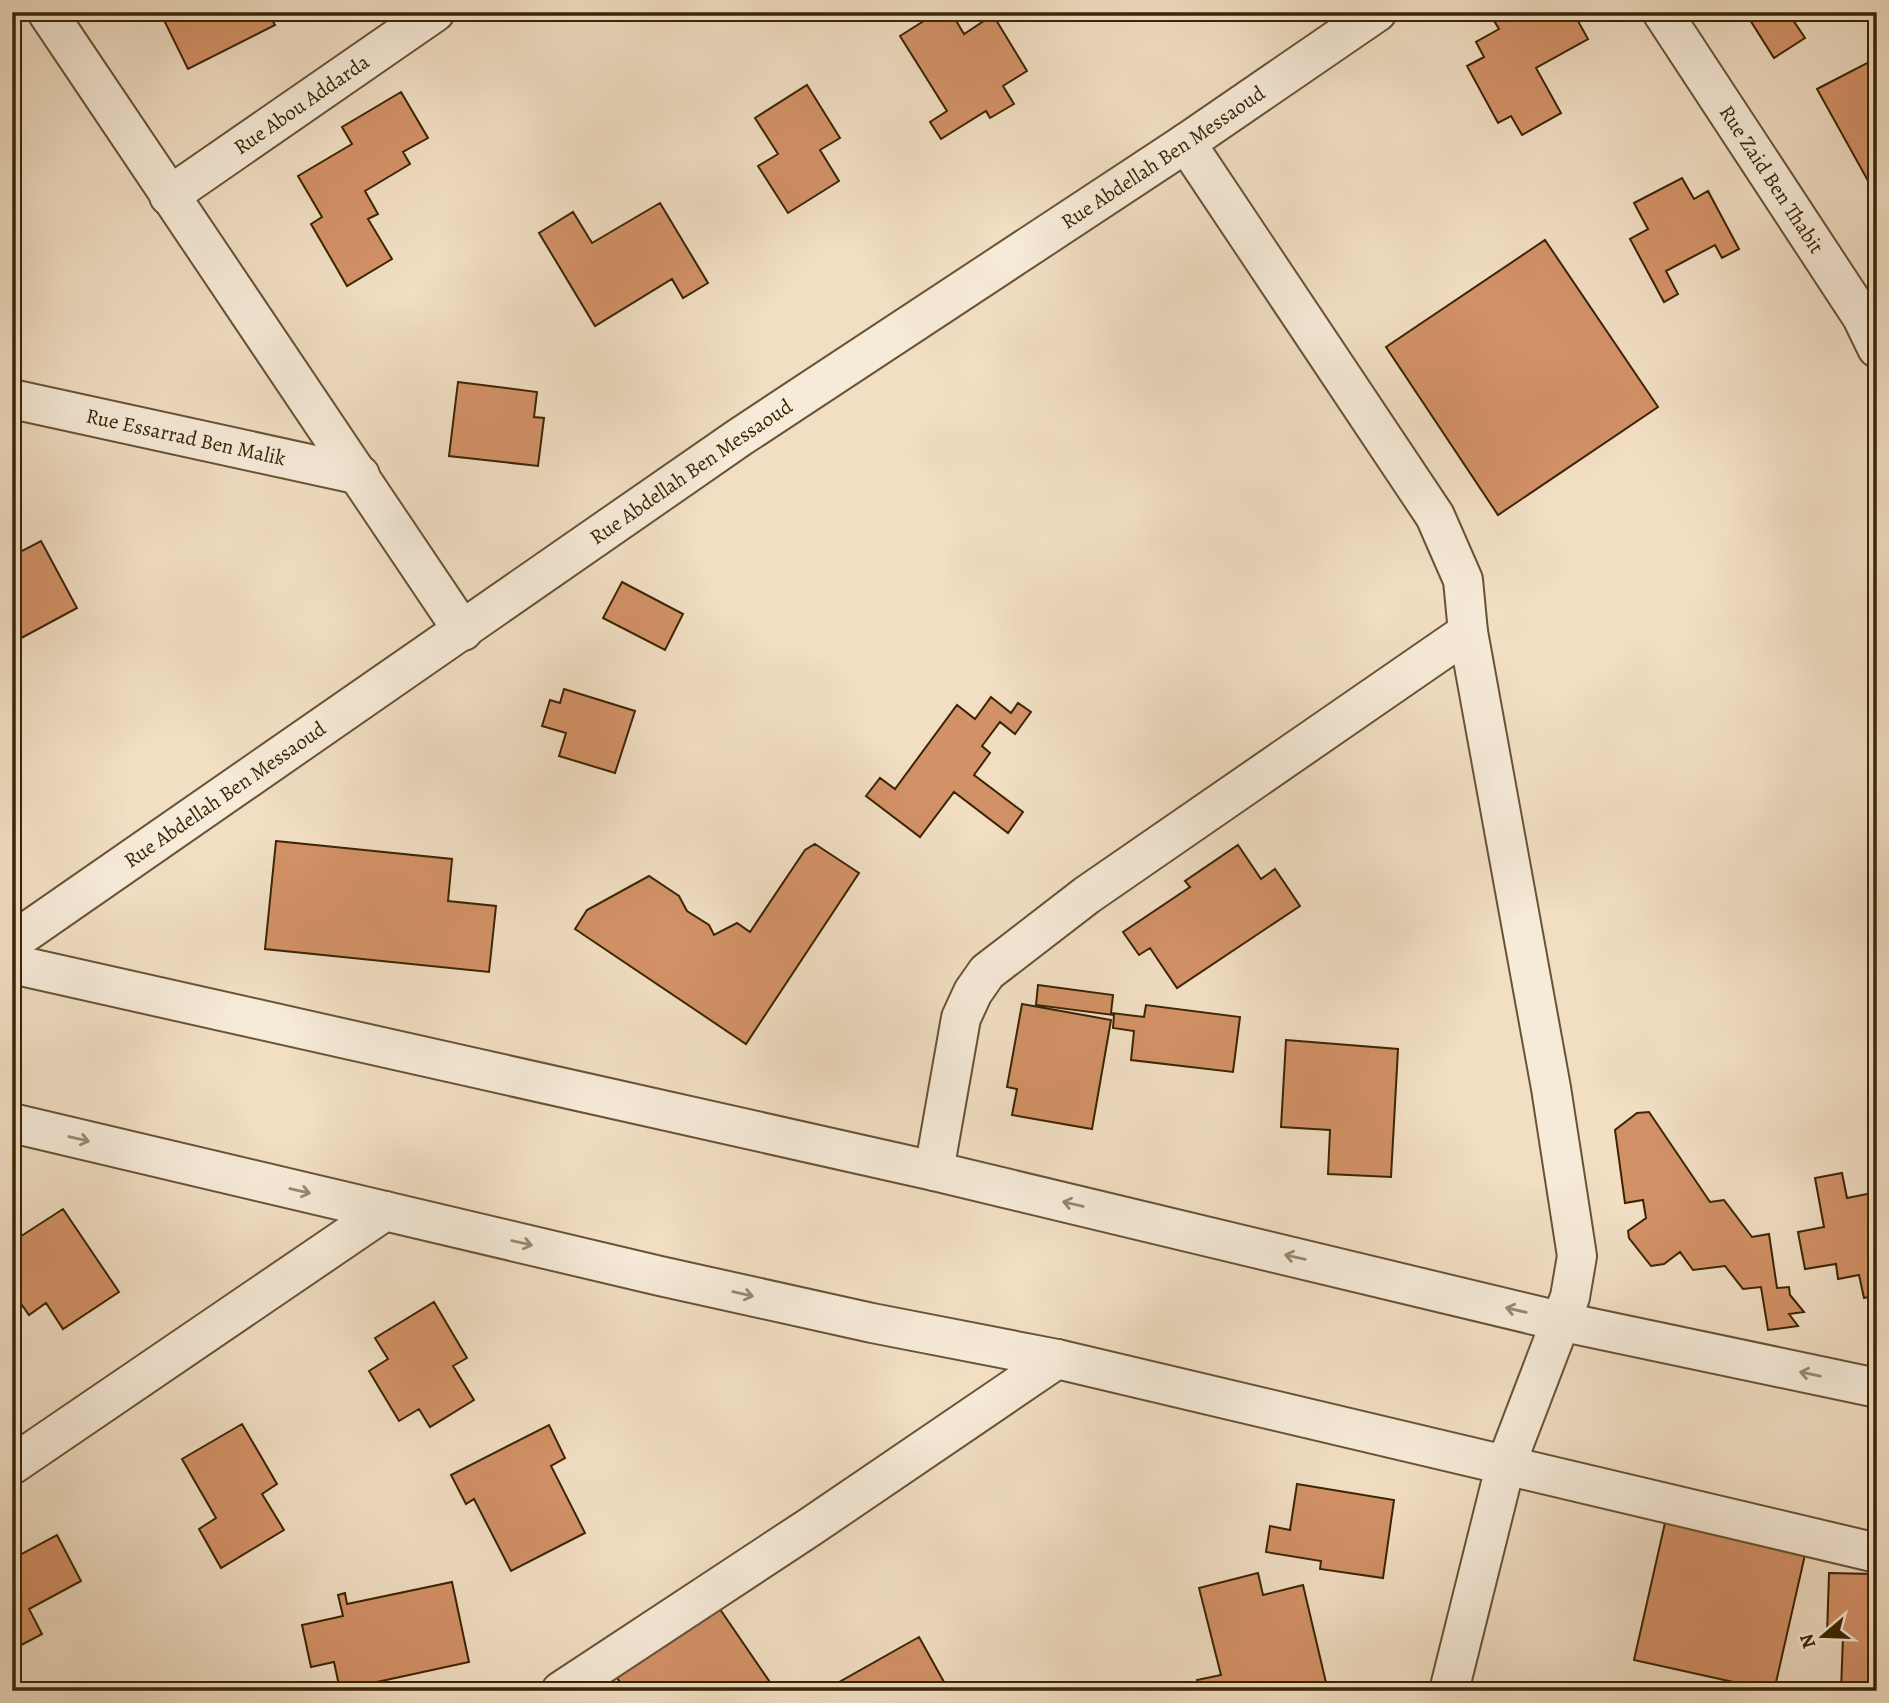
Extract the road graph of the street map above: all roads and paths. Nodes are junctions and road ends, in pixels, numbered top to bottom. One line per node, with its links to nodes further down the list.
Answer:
1 (47, 12): 6 (street)
2 (435, 12): 6 (street, Rue Abou Addarda)
3 (1377, 12): 5 (street, Rue Abdellah Ben Messaoud)
4 (1662, 12): 7 (street, Rue Zaid Ben Thabit)
5 (1186, 143): 10 (street, Rue Abdellah Ben Messaoud); 11 (street)
6 (169, 196): 9 (street)
7 (1877, 348)
8 (12, 399): 9 (street, Rue Essarrad Ben Malik)
9 (360, 475): 10 (street)
10 (463, 631): 12 (street, Rue Abdellah Ben Messaoud)
11 (1468, 632): 15 (street); 17 (street)
12 (12, 942)
13 (12, 964): 15 (street)
14 (12, 1124): 16 (street, one-way to 16)
15 (934, 1171): 17 (street, one-way to 15)
16 (385, 1211): 18 (street, one-way to 18); 20 (street)
17 (1559, 1321): 19 (street, one-way to 17); 21 (street)
18 (1057, 1359): 21 (street); 23 (street)
19 (1877, 1388)
20 (12, 1465)
21 (1506, 1467): 22 (street); 24 (street)
22 (1875, 1546)
23 (561, 1691)
24 (1449, 1691)

